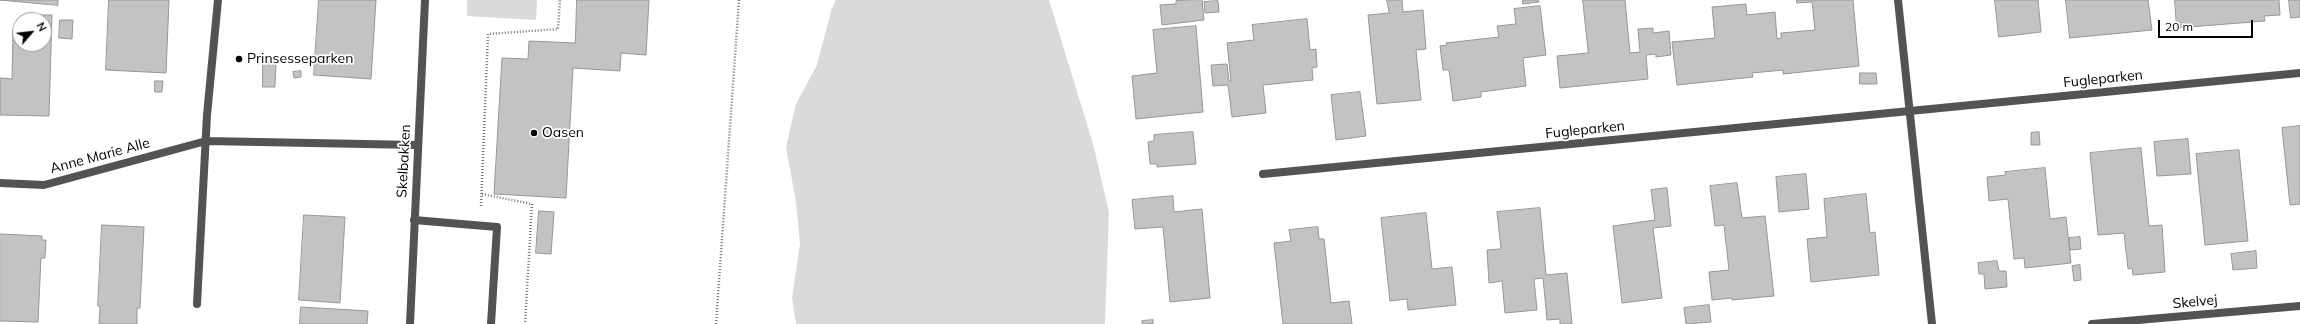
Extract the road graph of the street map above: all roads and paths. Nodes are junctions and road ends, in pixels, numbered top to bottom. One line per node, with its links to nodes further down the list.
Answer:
1 (218, 0): 8 (street)
2 (425, 0): 9 (street, Skelbakken)
3 (560, 0): 12 (path)
4 (739, 0): 20 (path)
5 (1898, 0): 7 (street)
6 (2300, 73): 7 (street, Fugleparken)
7 (1909, 111): 10 (street, Fugleparken); 21 (street)
8 (206, 141): 9 (street, Anne Marie Alle); 11 (street, Anne Marie Alle); 15 (street)
9 (418, 145): 13 (street, Skelbakken)
10 (1263, 174)
11 (0, 183)
12 (482, 194): 14 (path); 19 (path)
13 (414, 220): 14 (street); 17 (street, Skelbakken)
14 (480, 226): 18 (street)
15 (197, 304)
16 (2300, 306): 22 (street, Skelvej)
17 (410, 324)
18 (491, 324)
19 (526, 324)
20 (716, 324)
21 (1932, 324)
22 (2092, 324)

